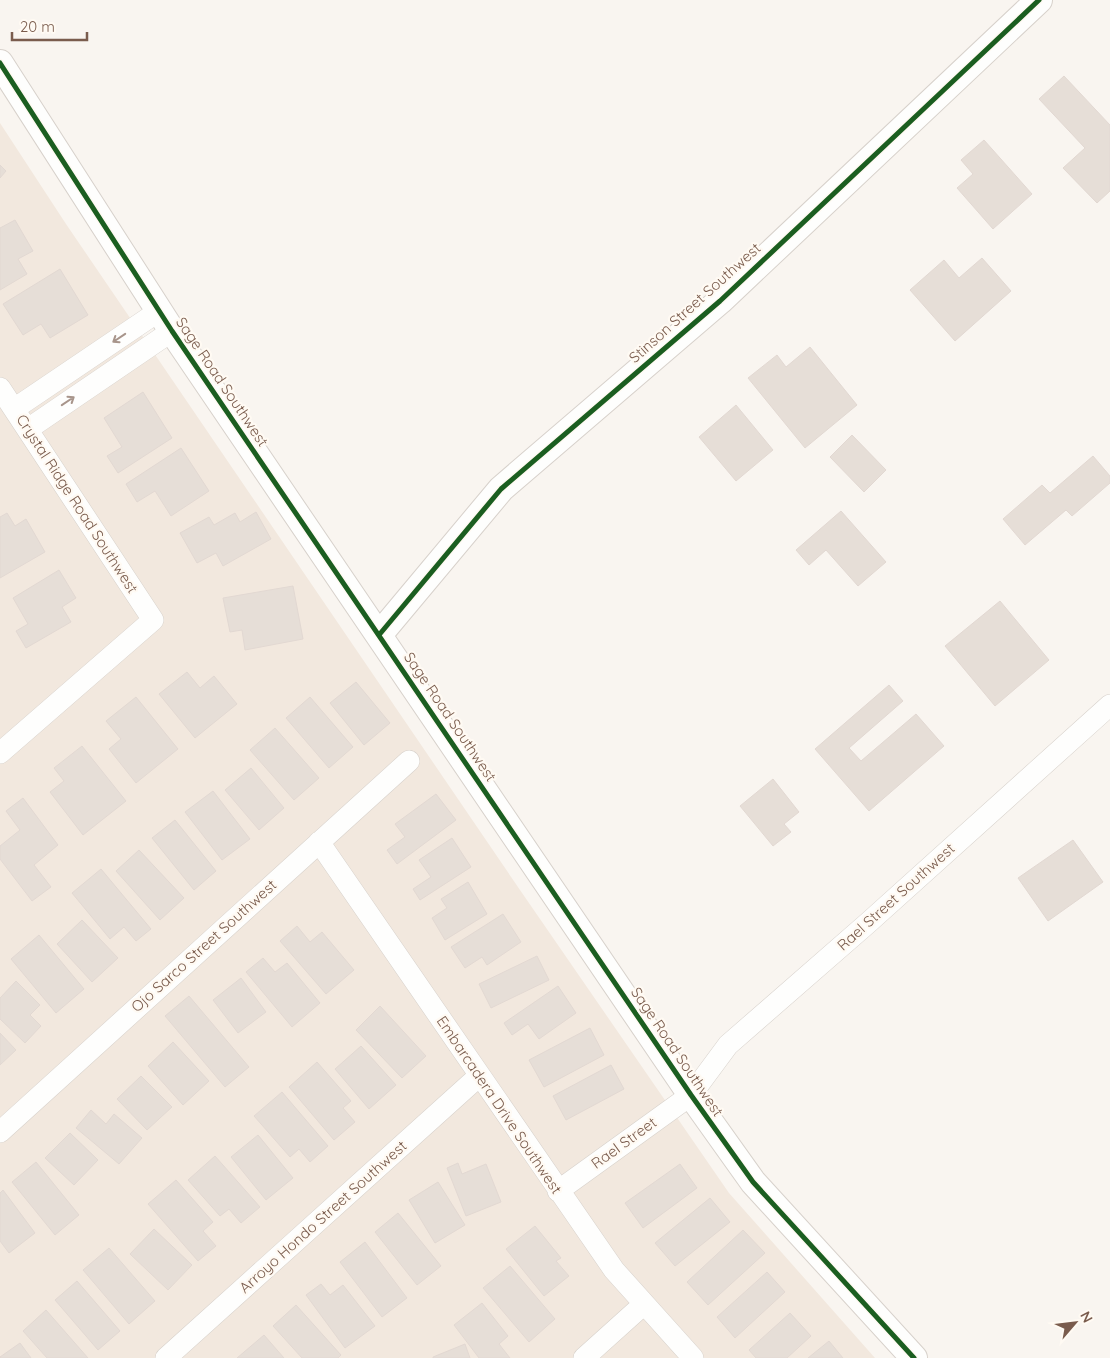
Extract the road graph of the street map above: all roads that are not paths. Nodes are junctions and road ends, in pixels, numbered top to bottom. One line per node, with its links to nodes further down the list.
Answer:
1 (1039, 0): 9 (street, Stinson Street Southwest)
2 (0, 63): 4 (street, Sage Road Southwest)
3 (0, 92): 4 (street)
4 (57, 152): 5 (street, Sage Road Southwest)
5 (166, 321): 7 (street, one-way to 7); 8 (street, one-way to 5); 9 (street, Sage Road Southwest)
6 (0, 388): 7 (street, Crystal Ridge Road Southwest)
7 (14, 409): 8 (street, Crystal Ridge Road Southwest)
8 (28, 429): 11 (street, Crystal Ridge Road Southwest)
9 (380, 634): 15 (street, Sage Road Southwest)
10 (1110, 705): 15 (street, Rael Street Southwest)
11 (0, 752)
12 (409, 761): 13 (street, Ojo Sarco Street Southwest)
13 (319, 842): 14 (street, Embarcadera Drive Southwest); 16 (street, Ojo Sarco Street Southwest)
14 (479, 1076): 17 (street, Embarcadera Drive Southwest); 19 (street, Arroyo Hondo Street Southwest)
15 (691, 1095): 17 (street, Rael Street); 22 (street, Sage Road Southwest)
16 (0, 1132)
17 (558, 1190): 18 (street, Embarcadera Drive Southwest)
18 (644, 1304): 20 (street); 21 (street, Embarcadera Drive Southwest)
19 (166, 1358)
20 (584, 1358)
21 (693, 1358)
22 (914, 1358)

